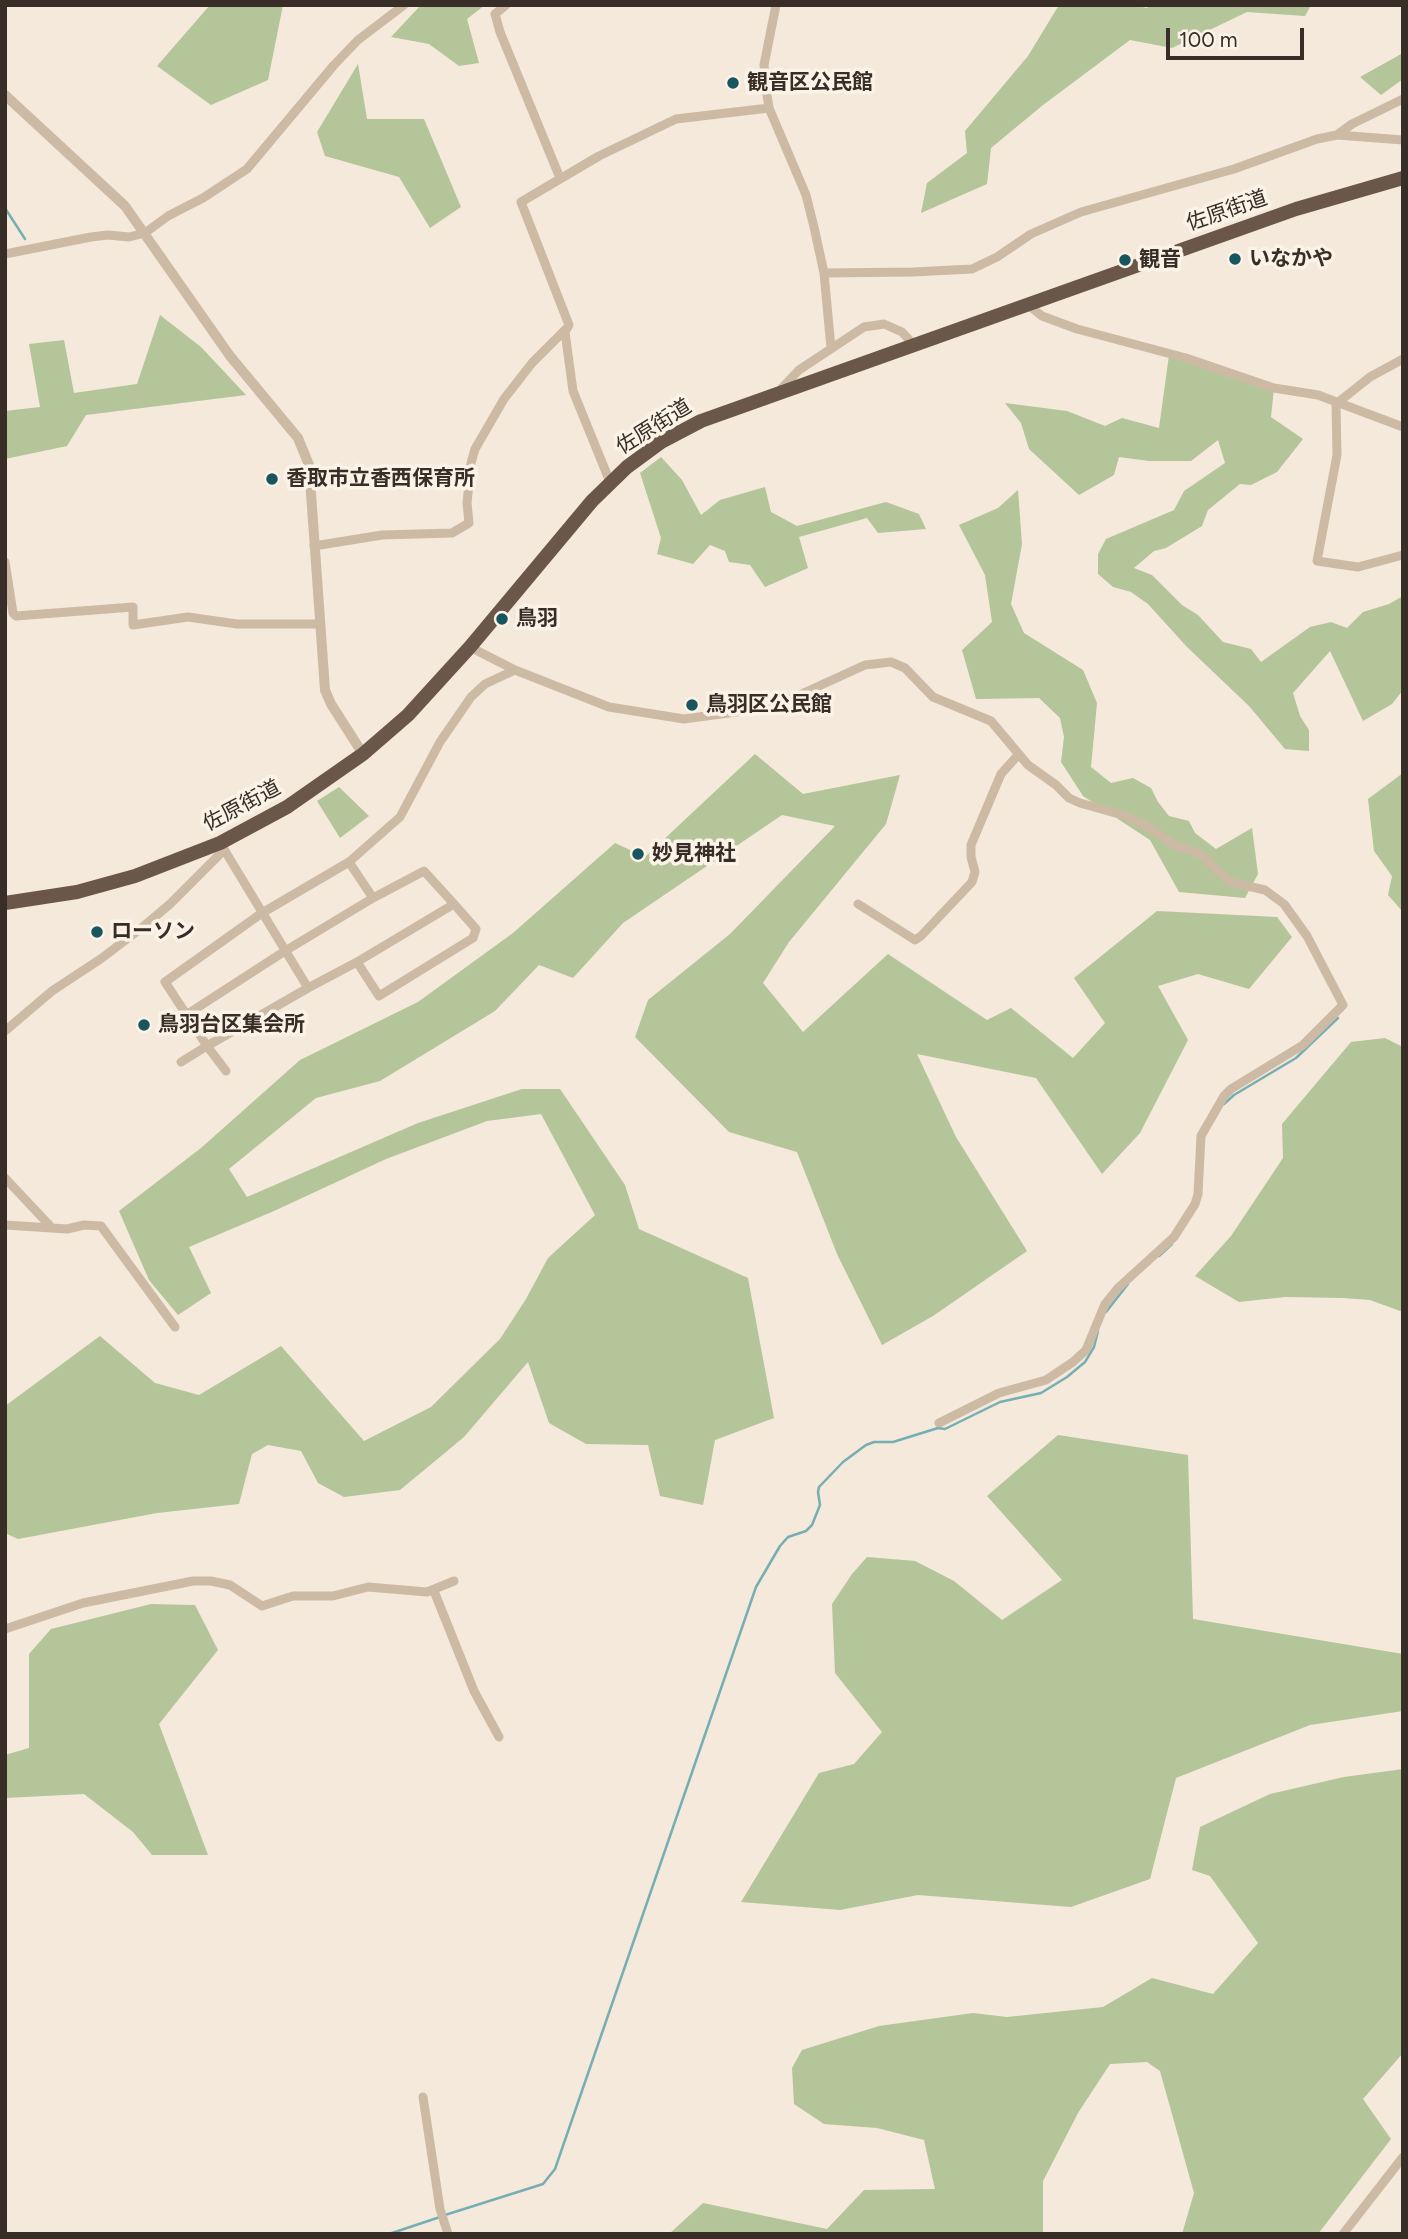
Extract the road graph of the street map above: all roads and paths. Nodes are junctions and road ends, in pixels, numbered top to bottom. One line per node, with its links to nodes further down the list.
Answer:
1 (404, 5): 11 (street)
2 (506, 5): 9 (street)
3 (776, 5): 6 (street)
4 (5, 94): 11 (street)
5 (1403, 99): 7 (street)
6 (769, 108): 9 (street); 13 (street)
7 (1338, 135): 8 (street); 13 (street)
8 (1403, 140)
9 (561, 178): 15 (street)
10 (1403, 178): 14 (highway, 佐原街道)
11 (145, 233): 12 (street); 23 (street)
12 (5, 254)
13 (824, 273): 17 (street)
14 (1027, 304): 16 (highway, 佐原街道); 20 (street)
15 (569, 325): 22 (street); 23 (street)
16 (913, 344): 17 (street); 19 (highway, 佐原街道)
17 (831, 348): 19 (street)
18 (1403, 359): 20 (street)
19 (777, 393): 22 (highway, 佐原街道)
20 (1335, 404): 21 (street); 24 (street)
21 (1403, 427)
22 (610, 482): 27 (highway, 佐原街道)
23 (314, 546): 26 (street)
24 (1403, 555)
25 (5, 562): 26 (street)
26 (319, 624): 29 (street)
27 (470, 647): 28 (street); 29 (highway, 佐原街道)
28 (515, 670): 30 (street); 32 (street)
29 (363, 754): 31 (highway, 佐原街道)
30 (1018, 755): 36 (street); 50 (street)
31 (222, 846): 34 (highway, 佐原街道); 37 (street); 42 (street)
32 (349, 862): 33 (street); 37 (street)
33 (373, 898): 35 (street); 38 (street)
34 (5, 903)
35 (454, 904): 39 (street); 39 (street)
36 (858, 904)
37 (262, 913): 38 (street); 41 (street)
38 (285, 951): 40 (street); 41 (street)
39 (358, 962): 40 (street)
40 (308, 988): 43 (street)
41 (186, 1015): 43 (street)
42 (5, 1031)
43 (207, 1046): 44 (street); 45 (street)
44 (181, 1062)
45 (226, 1072)
46 (5, 1178): 48 (street)
47 (5, 1225): 48 (street)
48 (52, 1228): 49 (street)
49 (175, 1327)
50 (939, 1423)
51 (453, 1581): 52 (street)
52 (435, 1591): 53 (street); 54 (street)
53 (5, 1629)
54 (499, 1737)
55 (423, 2097): 57 (street)
56 (1403, 2157): 58 (street)
57 (448, 2234)
58 (1343, 2234)

